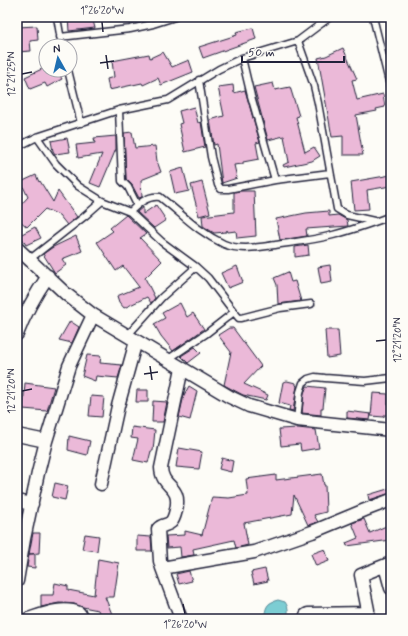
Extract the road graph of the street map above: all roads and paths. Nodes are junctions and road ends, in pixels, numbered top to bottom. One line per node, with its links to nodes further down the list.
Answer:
1 (57, 17): 5 (lane)
2 (175, 17): 5 (lane)
3 (330, 17): 6 (lane)
4 (373, 17): 10 (lane)
5 (60, 37)
6 (298, 41): 7 (lane); 15 (lane)
7 (242, 58): 9 (lane); 16 (lane)
8 (70, 78): 12 (lane)
9 (199, 80): 11 (lane); 16 (lane)
10 (391, 90)
11 (119, 110): 12 (lane); 18 (lane)
12 (80, 123): 13 (lane)
13 (37, 137): 14 (lane); 17 (lane)
14 (17, 147)
15 (330, 173): 16 (lane); 21 (lane)
16 (275, 180)
17 (102, 201): 19 (lane); 23 (lane)
18 (137, 205): 19 (lane); 21 (lane)
19 (130, 212): 24 (lane)
20 (391, 216): 21 (lane)
21 (375, 221)
22 (17, 248): 23 (street)
23 (30, 259): 25 (street)
24 (196, 267): 27 (lane); 30 (lane)
25 (48, 276): 28 (street); 29 (street)
26 (311, 304): 27 (lane)
27 (234, 312): 31 (lane)
28 (93, 315): 30 (street); 37 (street)
29 (17, 334)
30 (132, 338): 31 (street); 38 (street)
31 (167, 360): 32 (street)
32 (182, 368): 34 (street); 43 (street)
33 (391, 378): 34 (lane)
34 (297, 420): 35 (street)
35 (391, 430)
36 (17, 435): 37 (street)
37 (46, 441): 41 (street)
38 (101, 484)
39 (391, 500): 43 (street)
40 (17, 501): 41 (street)
41 (32, 504): 44 (street)
42 (388, 564): 45 (street); 49 (street)
43 (162, 568): 48 (street)
44 (17, 579)
45 (391, 588)
46 (28, 619): 47 (street)
47 (83, 619)
48 (181, 619)
49 (305, 619)

